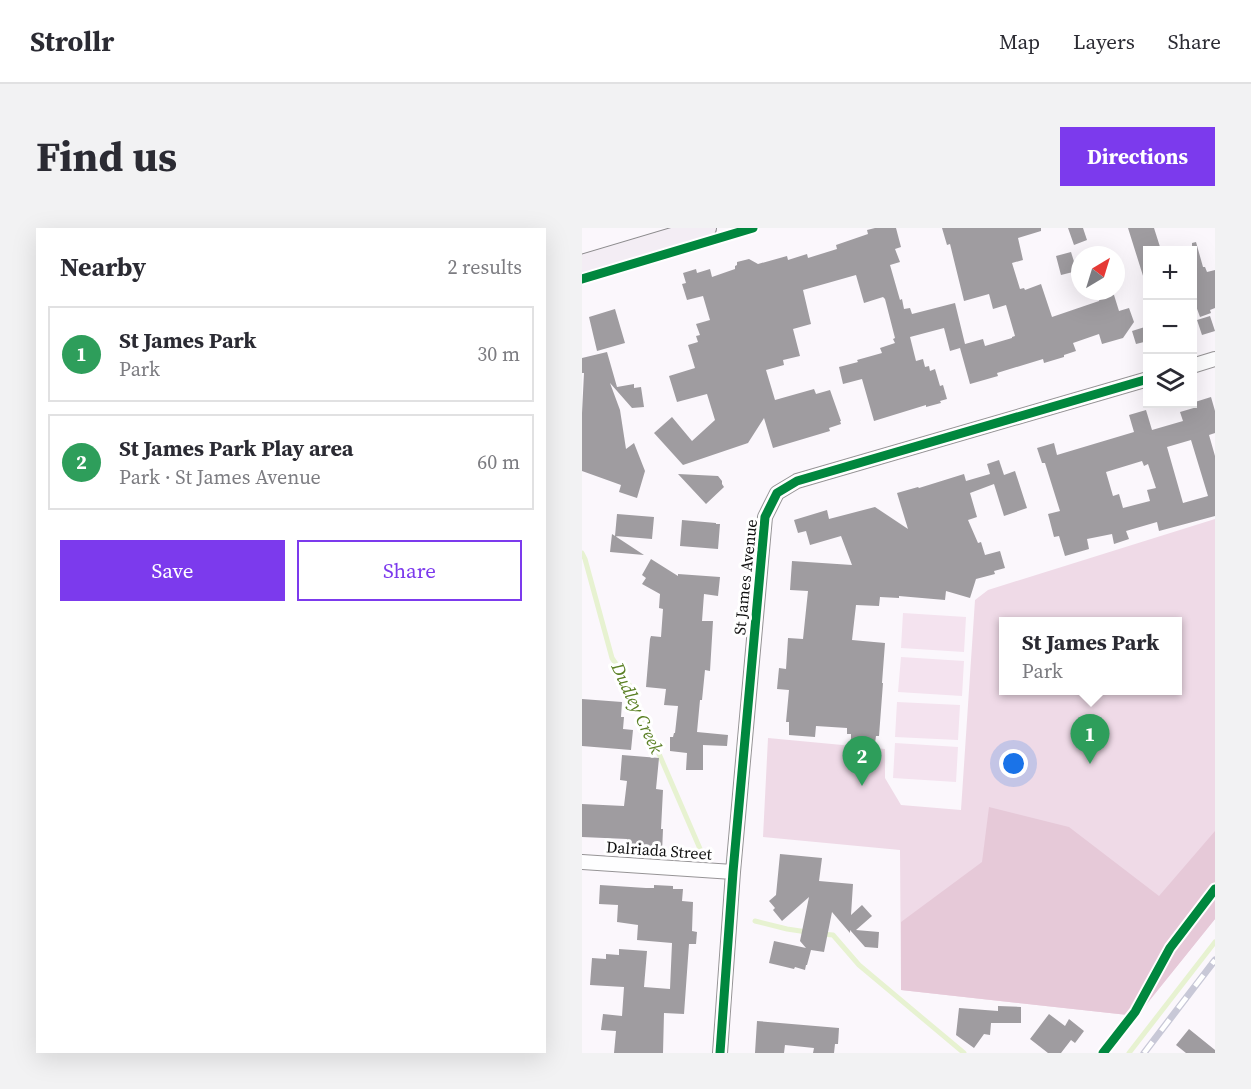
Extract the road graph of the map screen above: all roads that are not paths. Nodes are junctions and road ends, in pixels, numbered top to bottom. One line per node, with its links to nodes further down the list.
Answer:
1 (706, 228): 2 (street)
2 (582, 265)
3 (1215, 359): 4 (street)
4 (1197, 364)
5 (1143, 380): 7 (street, St James Avenue)
6 (582, 862): 7 (street, Dalriada Street)
7 (734, 872): 8 (street, St James Avenue)
8 (720, 1053)

